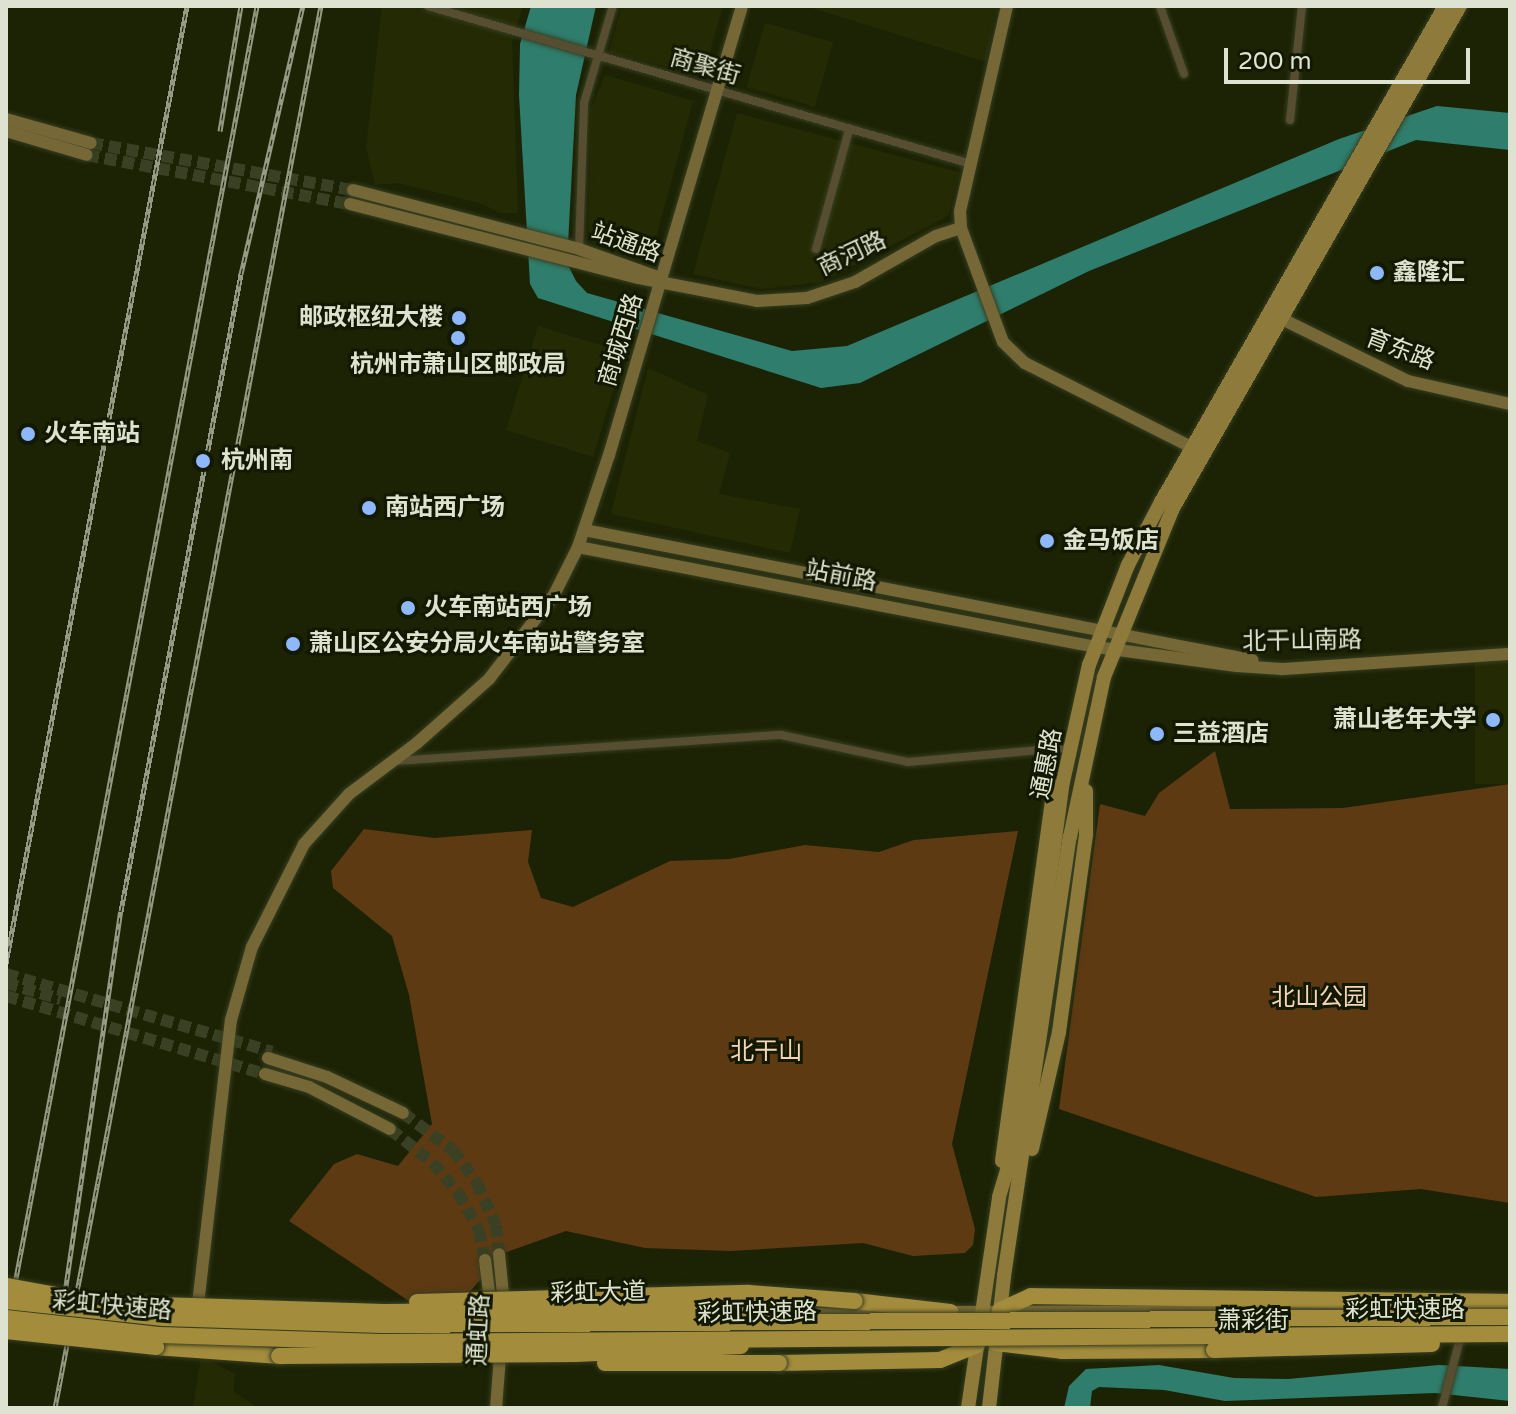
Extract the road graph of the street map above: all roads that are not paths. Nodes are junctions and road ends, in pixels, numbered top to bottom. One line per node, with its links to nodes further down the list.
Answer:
1 (428, 6): 9 (street, 商聚街)
2 (613, 6): 9 (street)
3 (742, 6): 12 (main road, 商城西路)
4 (1007, 6): 17 (main road)
5 (1160, 6): 10 (street)
6 (1302, 6): 14 (street)
7 (1445, 6): 11 (main road)
8 (1460, 6): 11 (main road)
9 (599, 57): 12 (street, 商聚街); 22 (street)
10 (1184, 74)
11 (1410, 85): 25 (main road, 通惠路); 27 (main road, 通惠路)
12 (717, 92): 15 (street, 商聚街); 24 (main road, 商城西路)
13 (6, 119): 16 (main road)
14 (1290, 120)
15 (849, 130): 17 (street, 商聚街); 23 (street)
16 (6, 131)
17 (971, 164): 20 (main road)
18 (353, 190): 21 (main road, 站通路)
19 (350, 204): 21 (main road, 站通路)
20 (961, 228): 24 (main road, 商河路); 27 (main road)
21 (524, 240): 22 (main road, 站通路); 24 (main road, 站通路)
22 (579, 249): 24 (main road, 站通路)
23 (816, 249)
24 (664, 280): 28 (main road, 商城西路)
25 (1282, 319): 26 (main road, 育东路); 27 (main road, 通惠路)
26 (1510, 404)
27 (1199, 451): 30 (main road, 通惠路); 31 (main road, 通惠路)
28 (584, 530): 29 (main road, 商城西路); 30 (main road)
29 (578, 547): 30 (main road, 站前路); 35 (main road, 商城西路)
30 (1098, 640): 31 (main road, 北干山南路); 33 (main road, 通惠路)
31 (1120, 642): 32 (main road, 北干山南路); 33 (main road, 通惠路)
32 (1510, 654)
33 (1086, 718): 34 (main road); 40 (main road, 通惠路); 48 (main road)
34 (1061, 748): 35 (street); 40 (main road)
35 (394, 761): 47 (main road, 商城西路)
36 (270, 1055): 38 (main road)
37 (265, 1074): 39 (main road)
38 (403, 1113)
39 (390, 1129)
40 (999, 1197): 51 (main road, 通惠路)
41 (499, 1254): 53 (main road, 通虹路)
42 (485, 1260): 53 (main road, 通虹路)
43 (6, 1283): 46 (highway, bridge)
44 (6, 1301): 56 (highway, 彩虹快速路, bridge)
45 (1510, 1302): 48 (highway)
46 (277, 1309): 52 (highway, bridge); 56 (highway, bridge)
47 (198, 1310): 53 (main road, 彩虹大道); 62 (main road, 商城西路)
48 (1000, 1310): 49 (main road, 萧彩街); 51 (main road, 彩虹大道); 60 (main road)
49 (1467, 1310): 50 (main road, 萧彩街); 63 (street)
50 (1510, 1310)
51 (981, 1311): 52 (main road, 彩虹大道); 61 (main road, 通惠路)
52 (950, 1312): 53 (main road, 彩虹大道)
53 (497, 1317): 62 (main road, 通虹路)
54 (1510, 1317): 56 (highway, 彩虹快速路, bridge)
55 (6, 1318): 58 (highway, 彩虹快速路, bridge)
56 (848, 1322)
57 (6, 1331): 64 (highway, bridge)
58 (807, 1336): 59 (highway, 彩虹快速路, bridge); 64 (highway, bridge)
59 (1510, 1337): 60 (highway, bridge); 63 (main road, 萧彩街)
60 (996, 1343): 61 (main road); 63 (main road, 萧彩街); 67 (main road)
61 (977, 1345): 62 (main road); 64 (highway, bridge); 66 (main road, 通惠路)
62 (496, 1348): 65 (main road, 通虹路)
63 (1458, 1348): 68 (street)
64 (279, 1356)
65 (495, 1408)
66 (968, 1408)
67 (989, 1408)
68 (1442, 1408)

